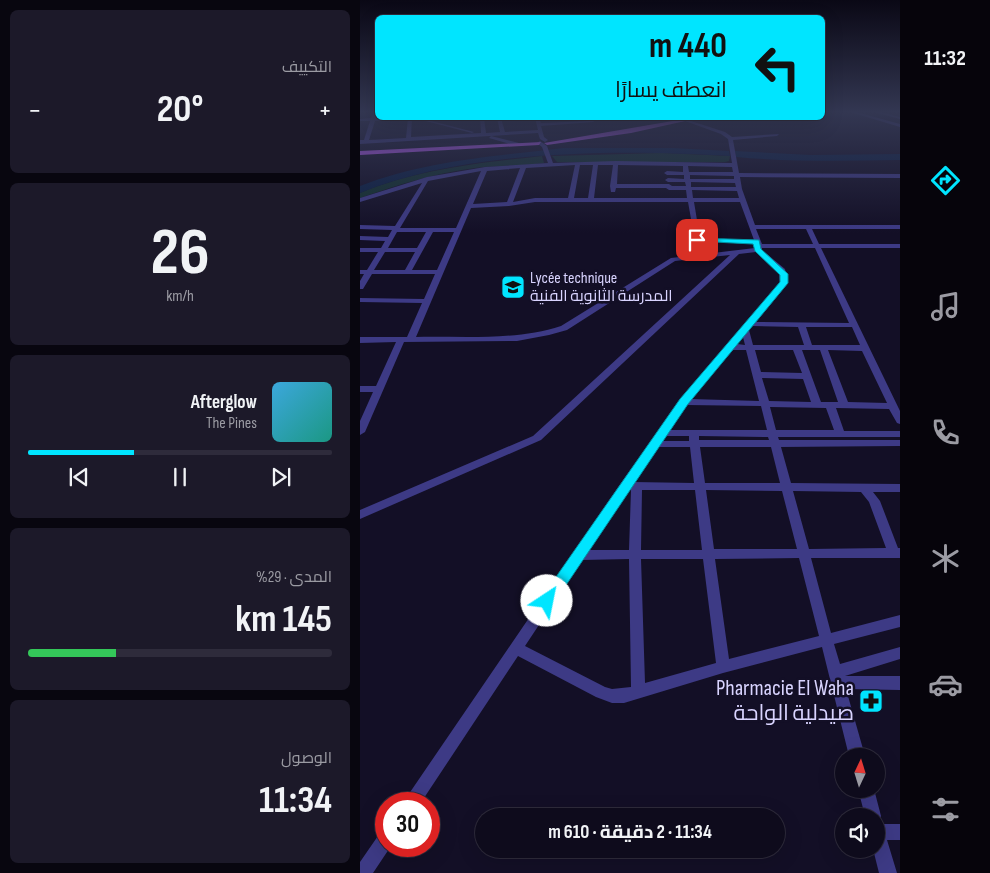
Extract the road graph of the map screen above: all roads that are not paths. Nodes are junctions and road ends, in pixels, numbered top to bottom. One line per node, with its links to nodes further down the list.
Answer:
1 (382, 152): 4 (main road)
2 (546, 152): 11 (street)
3 (732, 152): 12 (street)
4 (360, 153)
5 (578, 163): 6 (street); 11 (street); 29 (street)
6 (596, 163): 7 (street); 30 (street)
7 (616, 163): 8 (street); 24 (street)
8 (665, 163): 9 (street); 15 (street)
9 (685, 164): 10 (street); 16 (street)
10 (703, 164): 12 (street); 17 (street)
11 (550, 165): 13 (street)
12 (735, 165): 18 (street)
13 (523, 168): 14 (street); 36 (street)
14 (485, 169): 20 (street); 37 (street)
15 (667, 173): 16 (street); 23 (street)
16 (686, 173): 17 (street); 21 (street)
17 (705, 174): 18 (street); 22 (street)
18 (736, 176): 19 (street); 22 (street); 27 (street)
19 (900, 176)
20 (427, 179): 28 (street); 42 (street)
21 (688, 180): 22 (street); 23 (street); 25 (street)
22 (707, 181): 26 (street)
23 (668, 185): 24 (street); 25 (street); 32 (street)
24 (614, 186): 31 (street)
25 (689, 188): 26 (street); 33 (street)
26 (708, 188): 27 (street); 34 (street)
27 (739, 189): 35 (street)
28 (360, 200)
29 (571, 200): 30 (street); 36 (street)
30 (591, 200): 31 (street)
31 (612, 200): 32 (street)
32 (670, 200): 33 (street)
33 (690, 200): 34 (street); 47 (street)
34 (711, 200): 35 (street)
35 (744, 200): 38 (street)
36 (509, 204): 37 (street)
37 (469, 206): 43 (street)
38 (752, 226): 40 (street); 47 (street)
39 (360, 227): 42 (street)
40 (808, 227): 41 (street); 48 (street)
41 (900, 227)
42 (396, 229): 44 (street); 46 (street)
43 (458, 230): 44 (street); 57 (street)
44 (430, 231): 52 (street)
45 (360, 238): 46 (street)
46 (390, 239): 51 (street)
47 (758, 246): 48 (street); 53 (street); 63 (street)
48 (817, 246): 49 (street); 62 (street)
49 (900, 246)
50 (360, 250): 51 (street)
51 (383, 250): 52 (street); 56 (street)
52 (420, 250): 54 (street)
53 (738, 252): 65 (street); 96 (street)
54 (408, 271): 56 (street); 57 (street)
55 (360, 272): 56 (street)
56 (370, 272): 58 (street)
57 (440, 272): 60 (street)
58 (360, 287)
59 (360, 300): 60 (street)
60 (427, 301): 65 (street)
61 (801, 324): 62 (street); 63 (street); 69 (street)
62 (854, 325): 71 (street)
63 (747, 327): 66 (street); 67 (street)
64 (360, 340): 65 (street)
65 (406, 340): 75 (street)
66 (732, 347): 67 (street); 76 (street)
67 (750, 347): 68 (street); 72 (street)
68 (797, 348): 69 (street); 73 (street)
69 (810, 348): 70 (street)
70 (824, 348): 71 (street); 80 (street)
71 (865, 348): 81 (street)
72 (757, 375): 73 (street); 77 (street)
73 (806, 376): 78 (street)
74 (360, 389): 75 (street)
75 (378, 389): 83 (street)
76 (684, 402): 77 (street); 84 (street)
77 (765, 403): 78 (street); 88 (street)
78 (817, 404): 79 (street)
79 (830, 405): 80 (street); 85 (street)
80 (844, 405): 81 (street)
81 (893, 406): 82 (street)
82 (900, 421)
83 (360, 432)
84 (663, 433): 87 (street); 90 (street)
85 (840, 434): 86 (street); 88 (street)
86 (900, 434)
87 (694, 439): 88 (street); 90 (street); 92 (street)
88 (774, 439): 89 (street); 93 (street)
89 (900, 443)
90 (656, 444): 91 (street)
91 (631, 486): 92 (street); 98 (street); 101 (street)
92 (699, 486): 93 (street); 99 (street)
93 (787, 487): 94 (street); 100 (street)
94 (864, 488): 95 (street); 97 (street)
95 (900, 488)
96 (360, 515)
97 (897, 553): 100 (street)
98 (635, 554): 99 (street); 101 (street); 109 (street)
99 (708, 554): 100 (street); 106 (street)
100 (804, 554): 103 (street)
101 (579, 555): 104 (street)
102 (900, 621): 103 (street)
103 (826, 640): 106 (street); 107 (street)
104 (516, 648): 109 (street); 111 (street)
105 (900, 653): 107 (street)
106 (722, 667): 109 (street)
107 (836, 677): 108 (street); 110 (street)
108 (900, 683)
109 (638, 693)
110 (855, 748)
111 (418, 792)
112 (885, 828): 113 (street)
113 (900, 832)
114 (375, 855): 116 (street)
115 (884, 858): 117 (street)
116 (363, 873)
117 (888, 873)

